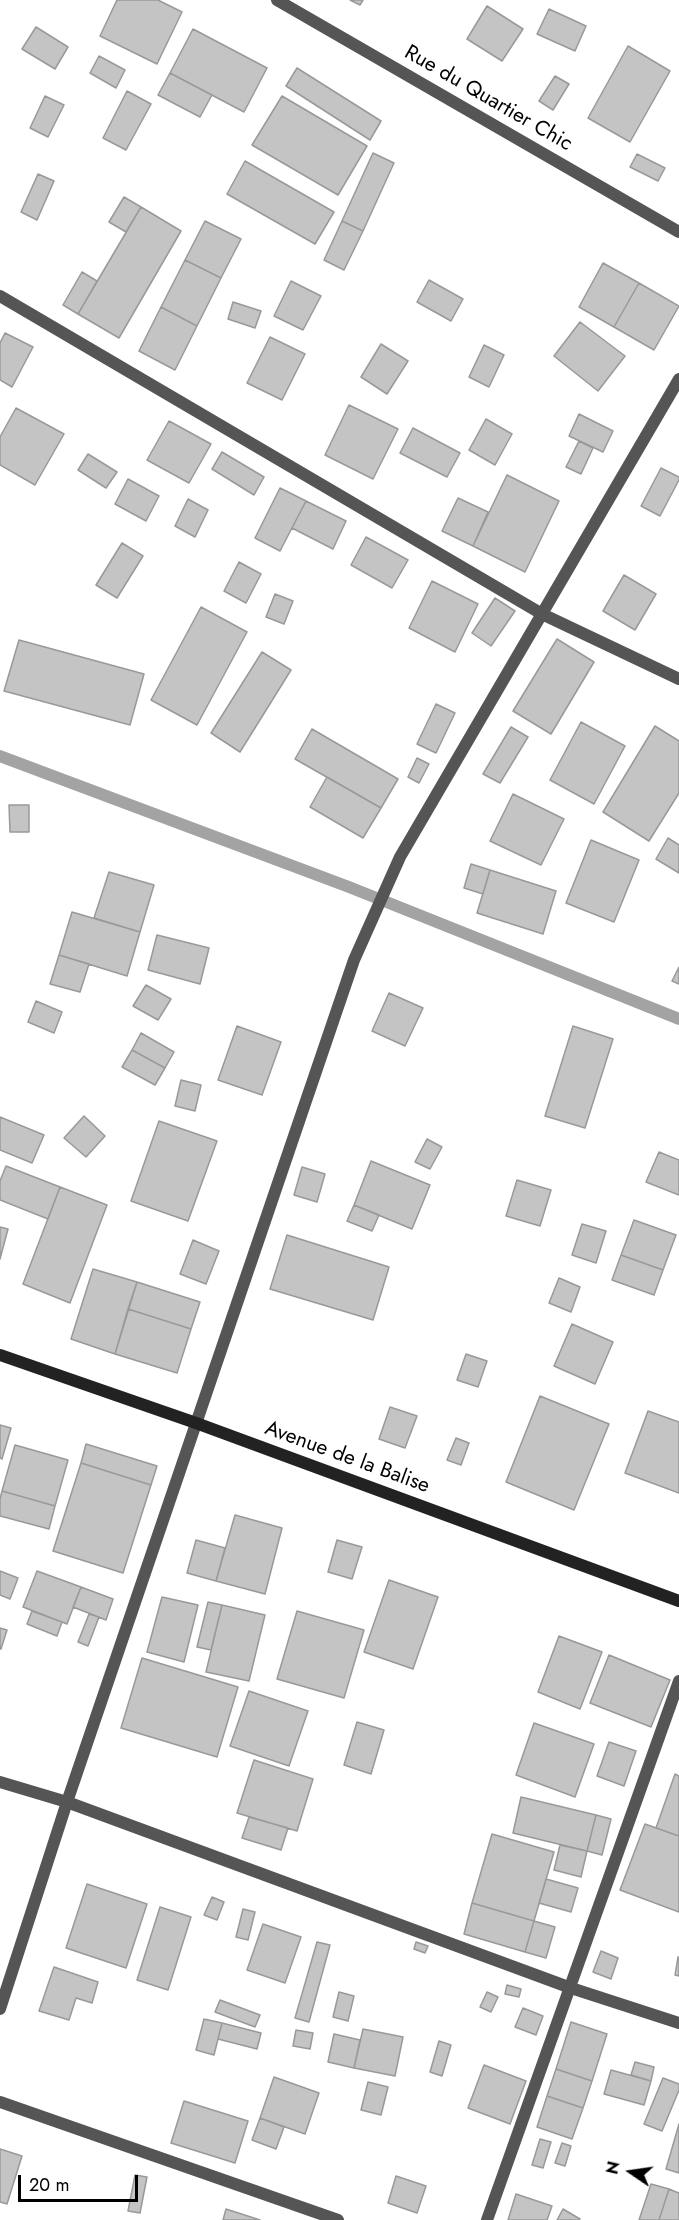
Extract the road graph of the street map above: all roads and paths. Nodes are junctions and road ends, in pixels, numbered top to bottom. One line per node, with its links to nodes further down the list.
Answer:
1 (277, 0): 2 (street, Rue du Quartier Chic)
2 (679, 232)
3 (0, 296): 5 (street)
4 (679, 379): 5 (street)
5 (542, 614): 6 (street); 8 (street)
6 (679, 679)
7 (0, 1355): 8 (street, Avenue de la Balise)
8 (196, 1423): 9 (street, Avenue de la Balise); 12 (street)
9 (679, 1601)
10 (679, 1681): 13 (street)
11 (0, 1782): 12 (street)
12 (67, 1802): 13 (street); 14 (street)
13 (571, 1988): 15 (street); 18 (street)
14 (0, 2009)
15 (679, 2023)
16 (0, 2102): 17 (street)
17 (338, 2220)
18 (487, 2220)

